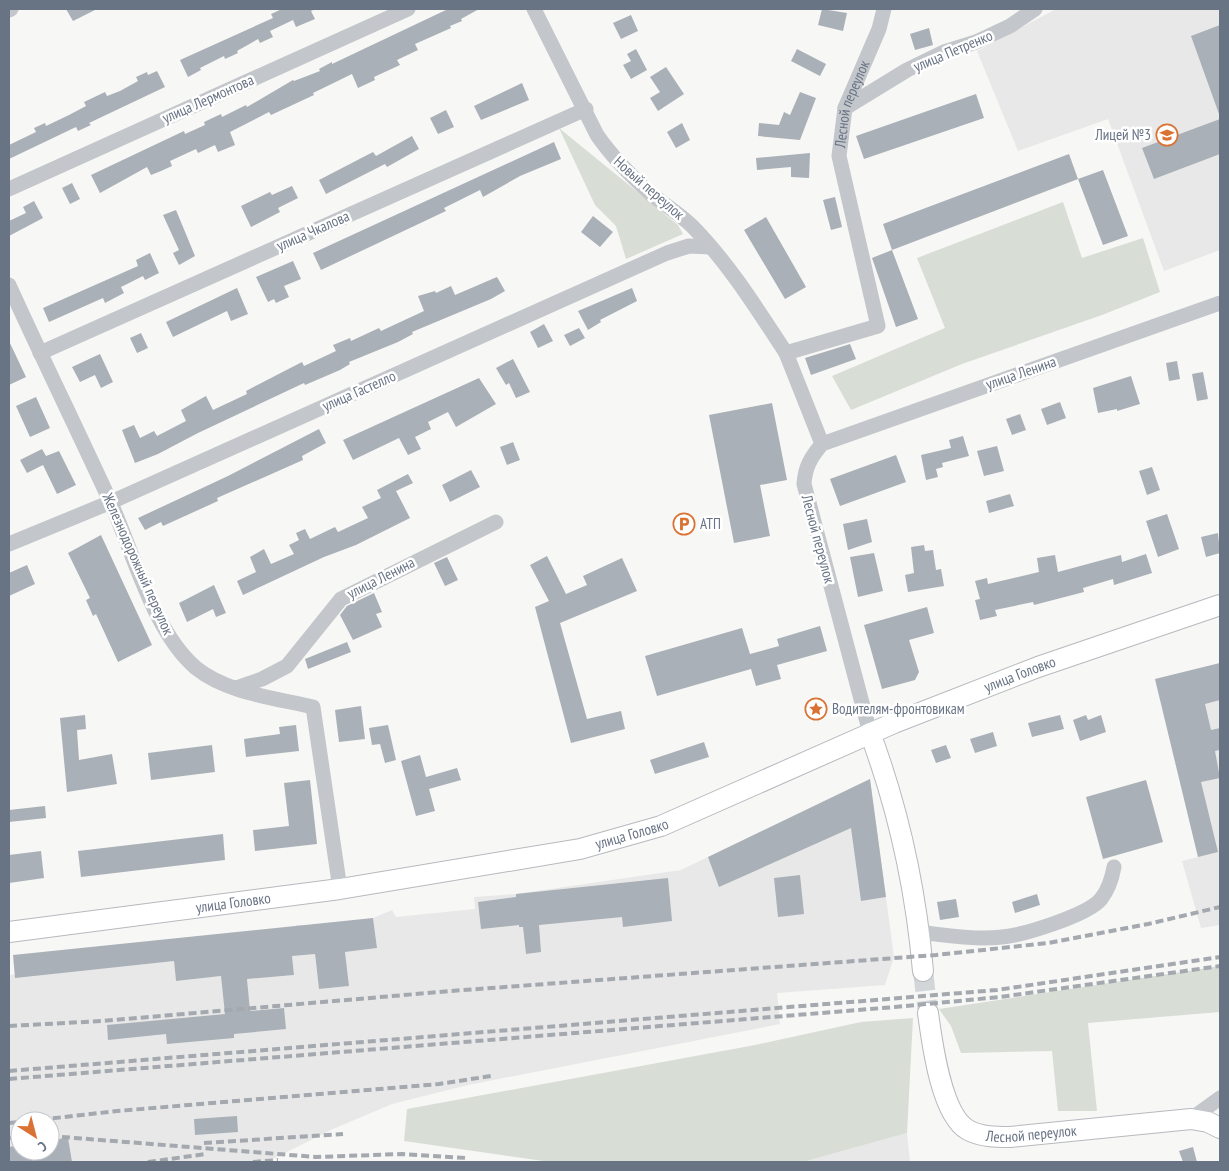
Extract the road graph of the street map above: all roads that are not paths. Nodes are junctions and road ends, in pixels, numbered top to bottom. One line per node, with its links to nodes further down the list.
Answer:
1 (408, 9): 7 (street, улица Лермонтова)
2 (534, 9): 6 (street, Новый переулок)
3 (884, 9): 5 (street, Лесной переулок)
4 (1035, 9): 5 (street, улица Петренко)
5 (845, 108): 13 (street, Лесной переулок)
6 (586, 109): 8 (street, Новый переулок); 12 (street, улица Чкалова)
7 (9, 189)
8 (712, 246): 13 (street, Новый переулок); 15 (street, улица Гастелло)
9 (9, 286): 11 (street, Железнодорожный переулок)
10 (1220, 303): 14 (street, улица Ленина)
11 (16, 317): 12 (street, Железнодорожный переулок)
12 (40, 353): 15 (street, Железнодорожный переулок)
13 (786, 353): 14 (street)
14 (822, 444): 20 (street, Лесной переулок)
15 (111, 502): 17 (street, улица Гастелло); 19 (street, Железнодорожный переулок)
16 (496, 522): 19 (street, улица Ленина)
17 (9, 544)
18 (1220, 605): 20 (main road, улица Головко)
19 (236, 688): 22 (street, Железнодорожный переулок)
20 (870, 732): 22 (main road, улица Головко); 24 (main road, Лесной переулок)
21 (1114, 867): 24 (street)
22 (340, 889): 23 (main road, улица Головко)
23 (9, 932)
24 (917, 932): 25 (main road, Лесной переулок)
25 (923, 971)
26 (928, 1012): 28 (main road, Лесной переулок)
27 (1220, 1098): 28 (street)
28 (1192, 1119): 29 (main road, Лесной переулок)
29 (1220, 1128)

